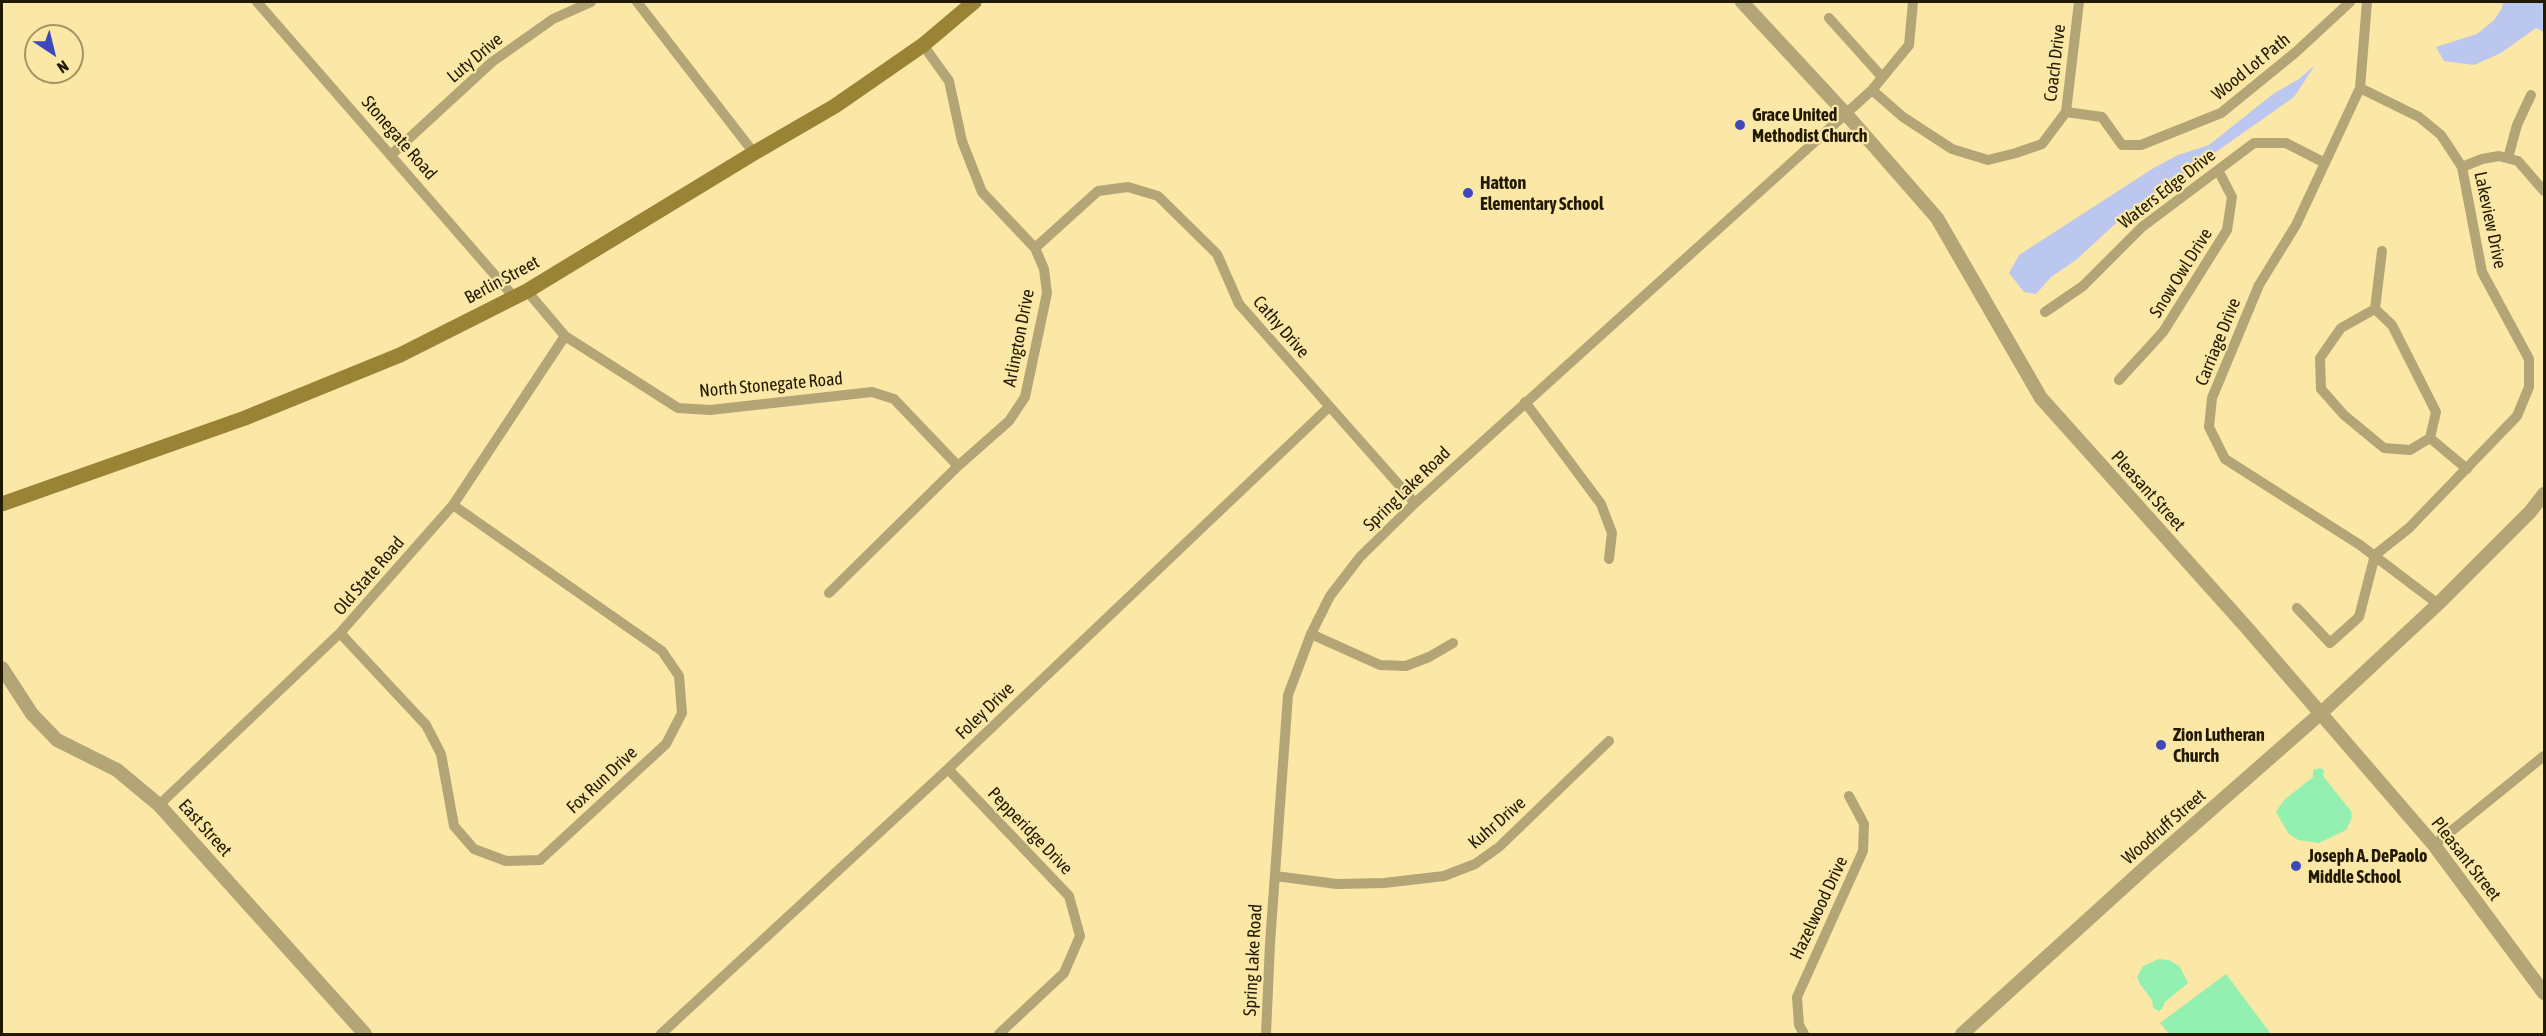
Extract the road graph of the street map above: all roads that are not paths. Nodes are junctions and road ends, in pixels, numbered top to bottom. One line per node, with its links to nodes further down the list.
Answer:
1 (257, 2): 19 (street, Stonegate Road)
2 (591, 2): 19 (street, Luty Drive)
3 (637, 2): 18 (street)
4 (974, 2): 11 (main road, Berlin Street)
5 (1742, 2): 17 (street, Pleasant Street)
6 (1913, 2): 12 (street, Spring Lake Road)
7 (2079, 2): 16 (street, Coach Drive)
8 (2350, 2): 16 (street, Wood Lot Path)
9 (2367, 2): 13 (street, Carriage Drive)
10 (1829, 18): 12 (street)
11 (923, 45): 18 (main road, Berlin Street); 25 (street, Arlington Drive)
12 (1882, 77): 14 (street, Spring Lake Road)
13 (2360, 88): 21 (street, Carriage Drive); 22 (street, Lakeview Drive)
14 (1872, 90): 16 (street, Coach Drive); 17 (street, Spring Lake Road)
15 (2531, 95): 20 (street)
16 (2066, 112)
17 (1846, 114): 32 (street, Spring Lake Road); 50 (street, Pleasant Street)
18 (753, 153): 27 (main road, Berlin Street)
19 (392, 154): 27 (street, Stonegate Road)
20 (2508, 158): 22 (street); 24 (street)
21 (2325, 163): 23 (street, Waters Edge Drive); 41 (street, Carriage Drive)
22 (2462, 167): 36 (street, Lakeview Drive)
23 (2218, 170): 29 (street, Waters Edge Drive); 31 (street, Snow Owl Drive)
24 (2544, 190)
25 (1035, 248): 33 (street, Cathy Drive); 35 (street, Arlington Drive)
26 (2382, 251): 28 (street)
27 (520, 294): 30 (street, North Stonegate Road); 39 (main road, Berlin Street)
28 (2375, 309): 34 (street); 34 (street)
29 (2045, 312)
30 (565, 336): 35 (street, North Stonegate Road); 40 (street, Old State Road)
31 (2120, 380)
32 (1525, 402): 38 (street, Spring Lake Road); 42 (street)
33 (1329, 407): 38 (street, Cathy Drive); 53 (street, Foley Drive)
34 (2430, 438): 36 (street)
35 (958, 466): 43 (street, Arlington Drive)
36 (2467, 469): 41 (street, Lakeview Drive)
37 (2544, 494): 44 (street, Woodruff Street)
38 (1415, 502): 47 (street, Spring Lake Road)
39 (2, 504)
40 (453, 505): 46 (street, Old State Road); 46 (street, Fox Run Drive)
41 (2375, 555): 44 (street, Carriage Drive); 45 (street)
42 (1609, 559)
43 (829, 592)
44 (2438, 604): 50 (street, Woodruff Street)
45 (2297, 608)
46 (340, 633): 55 (street, Old State Road)
47 (1311, 634): 48 (street); 57 (street, Spring Lake Road)
48 (1454, 643)
49 (2, 668): 55 (street, East Street)
50 (2321, 713): 56 (street, Pleasant Street); 64 (street, Woodruff Street)
51 (1609, 741): 57 (street, Kuhr Drive)
52 (2544, 756): 56 (street)
53 (948, 769): 60 (street, Foley Drive); 61 (street, Pepperidge Drive)
54 (1850, 796): 63 (street, Hazelwood Drive)
55 (159, 805): 59 (street, East Street)
56 (2434, 845): 58 (street, Pleasant Street)
57 (1275, 876): 62 (street, Spring Lake Road)
58 (2544, 993)
59 (365, 1035)
60 (661, 1035)
61 (999, 1035)
62 (1266, 1035)
63 (1804, 1035)
64 (1962, 1035)

